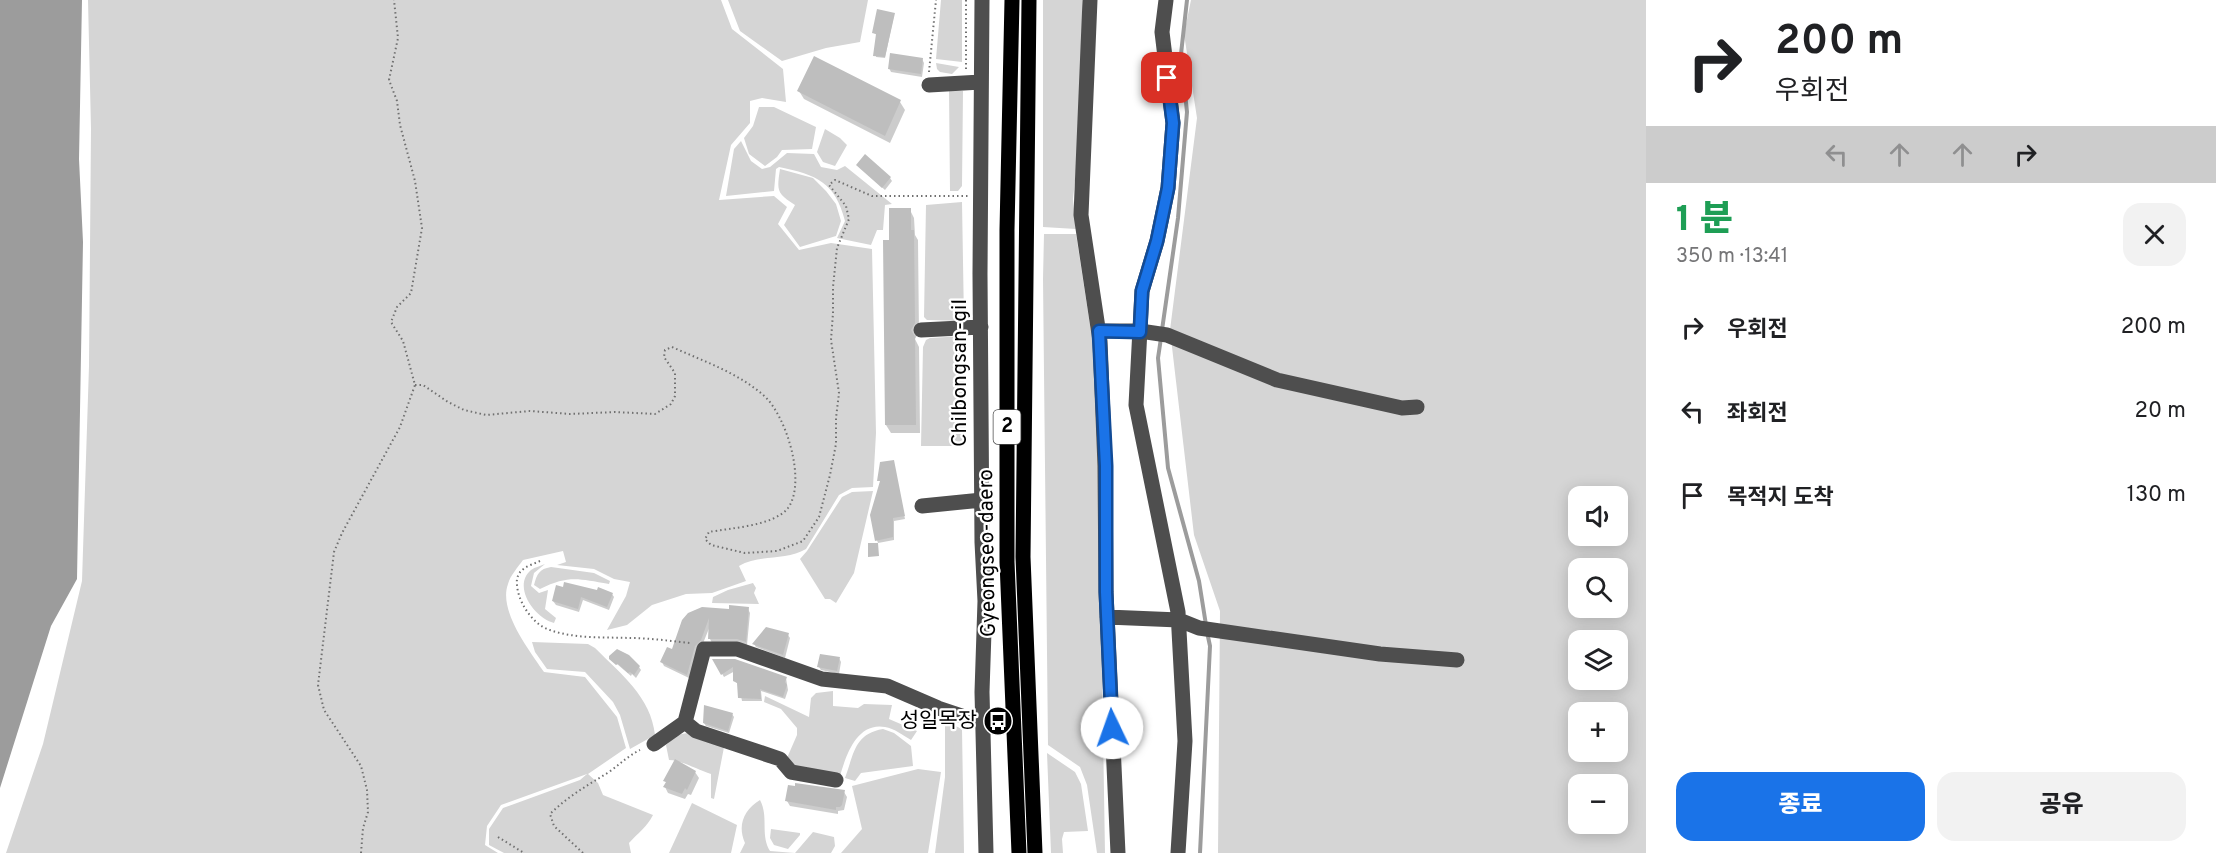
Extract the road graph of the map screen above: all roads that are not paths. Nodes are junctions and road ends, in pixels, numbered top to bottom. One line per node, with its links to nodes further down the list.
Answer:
1 (982, 0): 6 (street, Chilbongsan-gil)
2 (1012, 0): 23 (main road, Gyeongseo-daero / 2)
3 (1029, 0): 24 (main road, Gyeongseo-daero / 2)
4 (1090, 0): 10 (street)
5 (1166, 0): 11 (street)
6 (981, 82): 7 (street); 8 (street, Chilbongsan-gil)
7 (931, 85)
8 (981, 327): 9 (street); 13 (street, Chilbongsan-gil)
9 (921, 330)
10 (1099, 331): 11 (street); 15 (street)
11 (1153, 333): 12 (street); 16 (street)
12 (1417, 407)
13 (982, 500): 14 (street); 19 (street, Chilbongsan-gil)
14 (922, 506)
15 (1107, 617): 16 (street); 25 (street)
16 (1179, 620): 17 (street); 26 (street)
17 (1457, 660)
18 (685, 722): 19 (street); 20 (street); 21 (street)
19 (983, 723): 22 (street, Chilbongsan-gil)
20 (654, 744)
21 (836, 780)
22 (987, 853)
23 (1018, 853)
24 (1035, 853)
25 (1118, 853)
26 (1178, 853)

